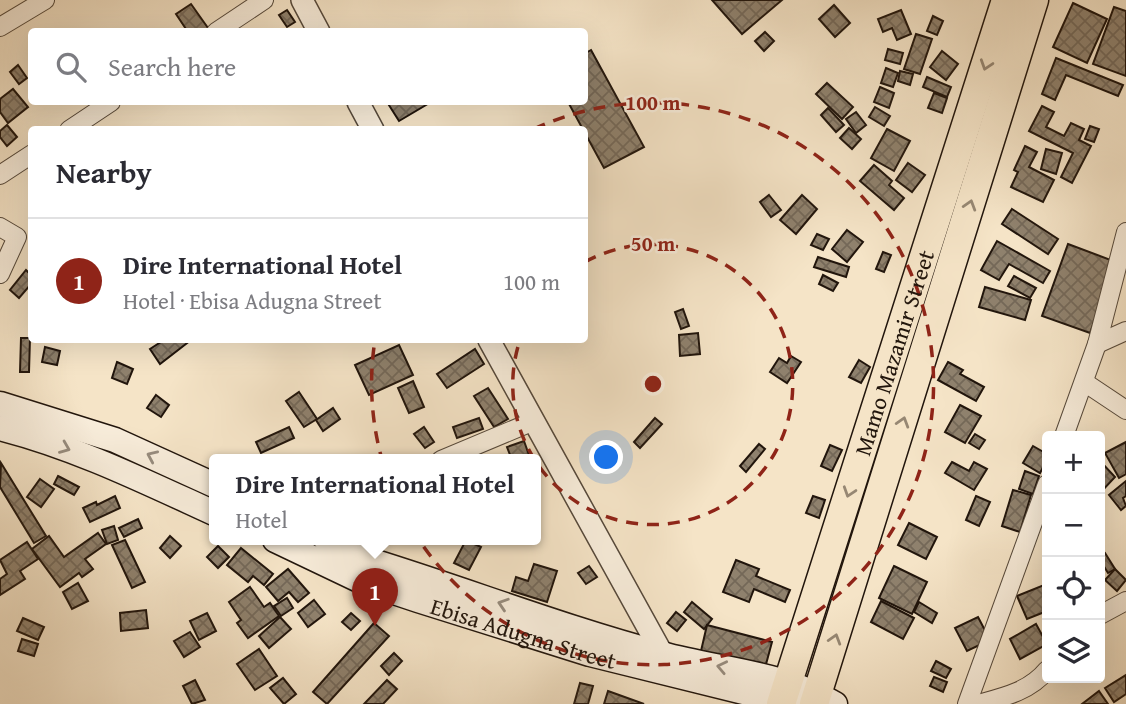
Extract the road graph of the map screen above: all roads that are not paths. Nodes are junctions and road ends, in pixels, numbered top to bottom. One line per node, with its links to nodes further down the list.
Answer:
1 (46, 0): 6 (street)
2 (264, 0): 7 (street)
3 (302, 0): 8 (street)
4 (1006, 0): 39 (main road, Mamo Mazamir Street, one-way to 39)
5 (1034, 0): 40 (main road, Mamo Mazamir Street, one-way to 5)
6 (0, 27)
7 (222, 28)
8 (317, 28)
9 (106, 105): 11 (street)
10 (360, 105): 12 (street)
11 (75, 126)
12 (371, 126)
13 (28, 157): 14 (street)
14 (0, 175)
15 (0, 227): 17 (street)
16 (1126, 232): 21 (street)
17 (24, 239): 18 (street)
18 (0, 274)
19 (1126, 331): 21 (street)
20 (491, 343): 25 (street)
21 (1097, 344): 22 (street)
22 (1084, 382): 24 (street); 27 (street)
23 (0, 404): 29 (main road, one-way to 23)
24 (1126, 410)
25 (534, 421): 28 (street); 37 (street)
26 (0, 428): 31 (main road, one-way to 31)
27 (1067, 431)
28 (455, 454)
29 (209, 483)
30 (1043, 494): 41 (street)
31 (209, 511)
32 (285, 545): 39 (main road, Ebisa Adugna Street)
33 (347, 545): 34 (main road, Ebisa Adugna Street)
34 (372, 551): 37 (main road, Ebisa Adugna Street, one-way to 34)
35 (1126, 601): 36 (street)
36 (1105, 612)
37 (663, 655): 39 (main road, Ebisa Adugna Street, one-way to 37)
38 (1042, 676): 42 (street)
39 (786, 698): 40 (main road)
40 (823, 701)
41 (967, 704)
42 (978, 704)

